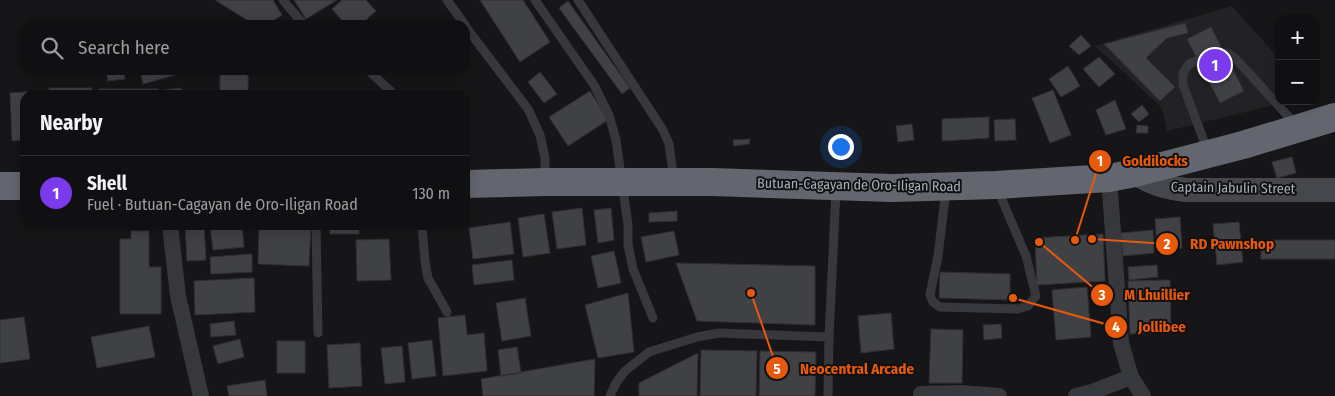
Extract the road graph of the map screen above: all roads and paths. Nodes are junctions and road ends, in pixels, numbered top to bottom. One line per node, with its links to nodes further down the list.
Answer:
1 (283, 0): 5 (lane)
2 (447, 0): 6 (lane)
3 (535, 0): 16 (lane)
4 (578, 0): 17 (lane)
5 (300, 20)
6 (461, 20)
7 (470, 32): 15 (lane)
8 (373, 75): 9 (lane)
9 (390, 90)
10 (1335, 117): 11 (highway, Butuan-Cagayan de Oro-Iligan Road)
11 (1300, 128): 12 (highway, Butuan-Cagayan de Oro-Iligan Road); 12 (lane)
12 (1208, 154): 13 (highway, Butuan-Cagayan de Oro-Iligan Road)
13 (1122, 175): 18 (highway, Butuan-Cagayan de Oro-Iligan Road); 23 (street, Captain Jabulin Street); 31 (street)
14 (472, 181): 15 (highway, Butuan-Cagayan de Oro-Iligan Road)
15 (545, 182): 16 (highway, Butuan-Cagayan de Oro-Iligan Road)
16 (622, 183): 17 (highway, Butuan-Cagayan de Oro-Iligan Road); 28 (lane)
17 (674, 183): 21 (highway, Butuan-Cagayan de Oro-Iligan Road)
18 (996, 185): 22 (highway, Butuan-Cagayan de Oro-Iligan Road); 22 (lane)
19 (0, 186): 20 (highway)
20 (20, 186)
21 (836, 187): 22 (highway, Butuan-Cagayan de Oro-Iligan Road); 30 (lane)
22 (946, 187)
23 (1335, 190)
24 (171, 230): 33 (street)
25 (316, 230): 29 (lane)
26 (422, 230): 27 (lane)
27 (447, 312)
28 (653, 318)
29 (318, 333)
30 (829, 337): 34 (lane); 35 (lane)
31 (1131, 377): 37 (street); 38 (street)
32 (921, 394): 36 (street)
33 (201, 396)
34 (610, 396)
35 (828, 396)
36 (999, 396)
37 (1076, 396)
38 (1143, 396)

